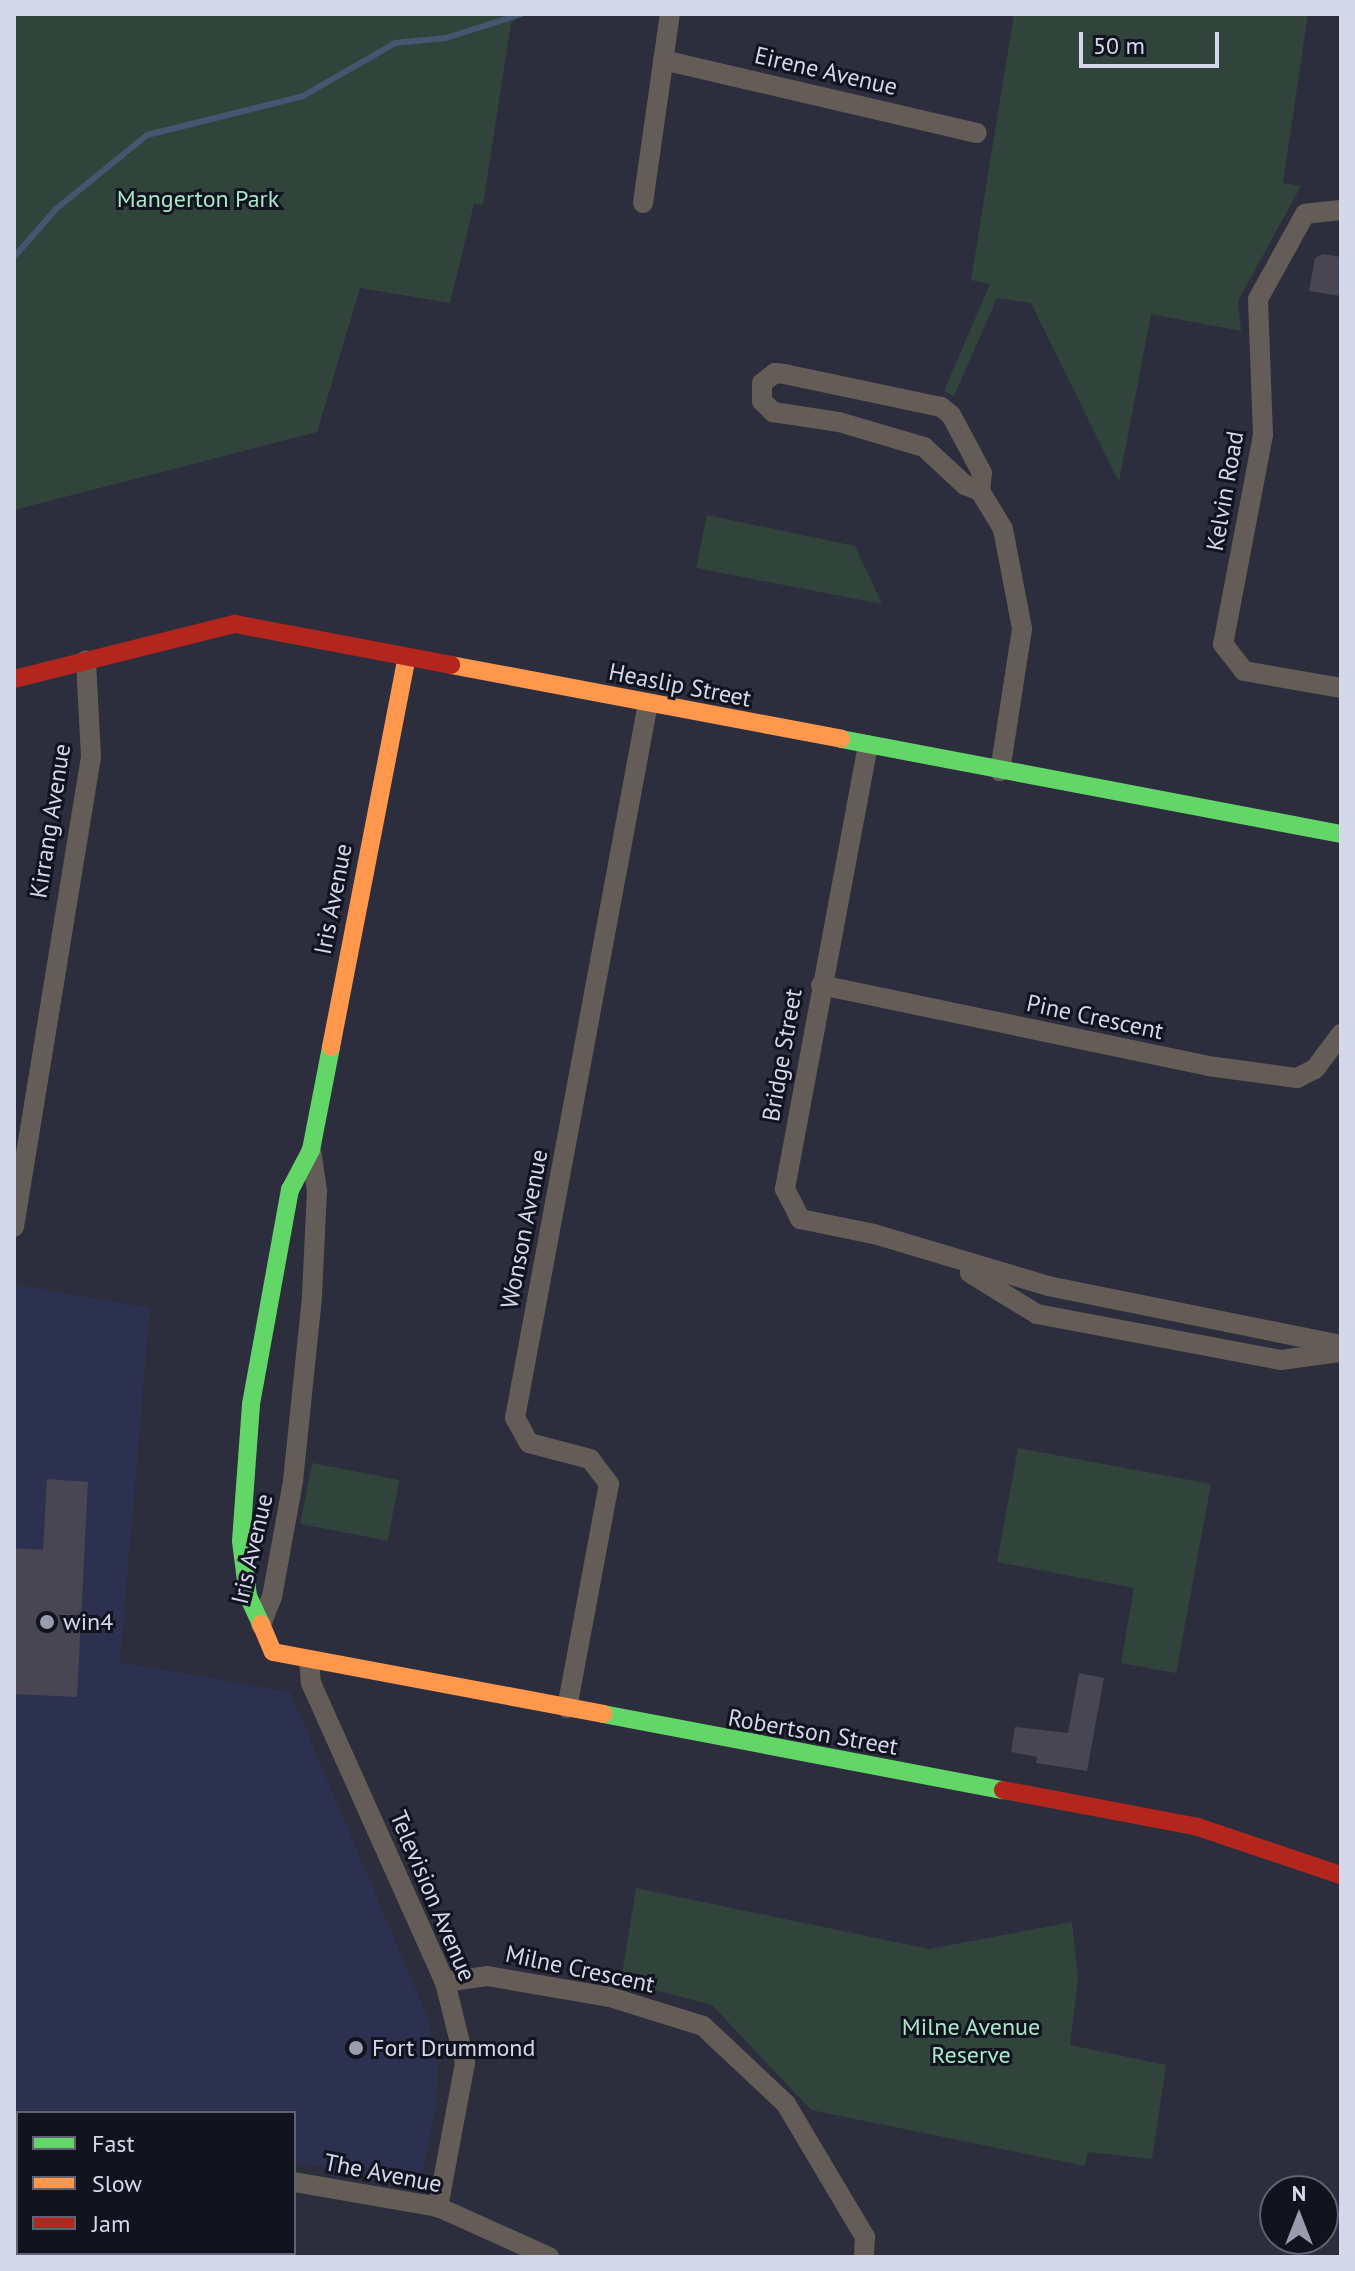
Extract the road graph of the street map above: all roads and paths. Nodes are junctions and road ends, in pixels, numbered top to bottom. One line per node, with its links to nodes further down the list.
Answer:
1 (670, 14): 2 (street)
2 (663, 60): 3 (street, Eirene Avenue); 4 (street)
3 (977, 133)
4 (643, 203)
5 (1341, 210): 10 (street, Kelvin Road)
6 (980, 491): 6 (street); 13 (street)
7 (407, 657): 8 (street, Heaslip Street); 11 (street, Heaslip Street); 17 (street, Iris Avenue)
8 (86, 660): 9 (street, Heaslip Street); 18 (street, Kirrang Avenue)
9 (14, 679)
10 (1341, 688)
11 (648, 703): 12 (street, Heaslip Street); 25 (street, Wonson Avenue)
12 (868, 745): 13 (street, Heaslip Street); 15 (street, Bridge Street)
13 (1000, 771): 14 (street, Heaslip Street)
14 (1341, 834)
15 (821, 985): 16 (street, Pine Crescent); 19 (street, Bridge Street)
16 (1341, 1034)
17 (311, 1150): 22 (street, Iris Avenue); 22 (street, Iris Avenue)
18 (14, 1227)
19 (950, 1260): 20 (street, Bridge Street); 21 (street, Bridge Street)
20 (1341, 1345)
21 (1341, 1352)
22 (261, 1625): 23 (street, Iris Avenue)
23 (273, 1652): 24 (street, Robertson Street)
24 (309, 1661): 25 (street, Robertson Street); 27 (street, Television Avenue)
25 (567, 1708): 26 (street, Robertson Street)
26 (1341, 1875)
27 (445, 1982): 29 (street, Television Avenue); 31 (street, Milne Crescent)
28 (296, 2182): 29 (street, The Avenue)
29 (438, 2207): 30 (street, The Avenue)
30 (549, 2257)
31 (864, 2257)

